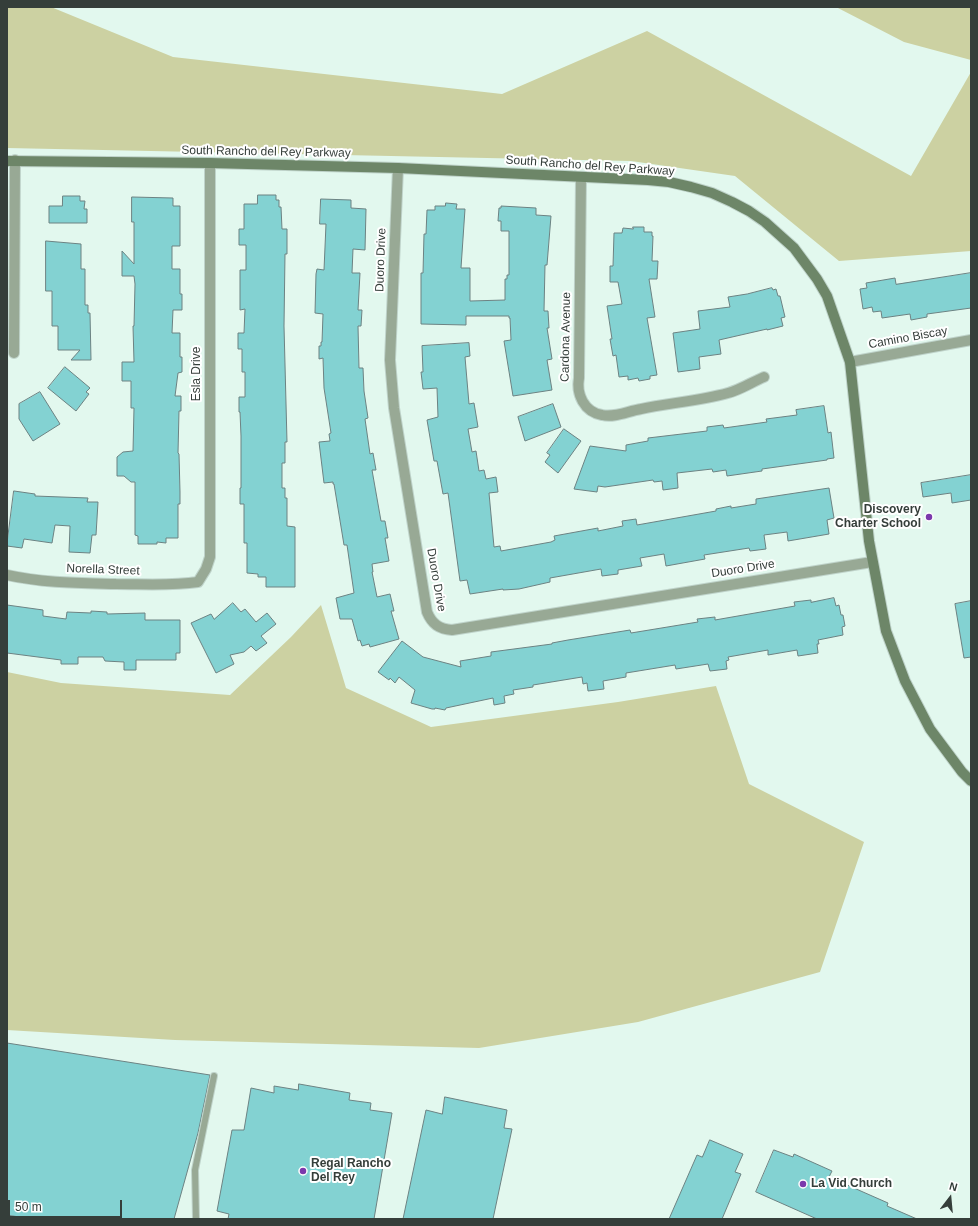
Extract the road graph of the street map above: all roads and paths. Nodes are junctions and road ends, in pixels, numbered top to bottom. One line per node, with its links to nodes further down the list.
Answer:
1 (11, 160): 2 (street, South Rancho del Rey Parkway); 6 (street)
2 (210, 163): 3 (street, South Rancho del Rey Parkway); 11 (street, Esla Drive)
3 (398, 168): 4 (street, South Rancho del Rey Parkway); 9 (street, Duoro Drive)
4 (581, 177): 7 (street, South Rancho del Rey Parkway); 8 (street, Cardona Avenue)
5 (971, 340): 7 (street, Camino Biscay)
6 (14, 353)
7 (850, 362): 9 (street, South Rancho del Rey Parkway)
8 (764, 377)
9 (872, 562): 12 (street, South Rancho del Rey Parkway)
10 (7, 575): 11 (street, Norella Street)
11 (198, 582)
12 (971, 782)
13 (214, 1076): 14 (lane)
14 (196, 1219)

